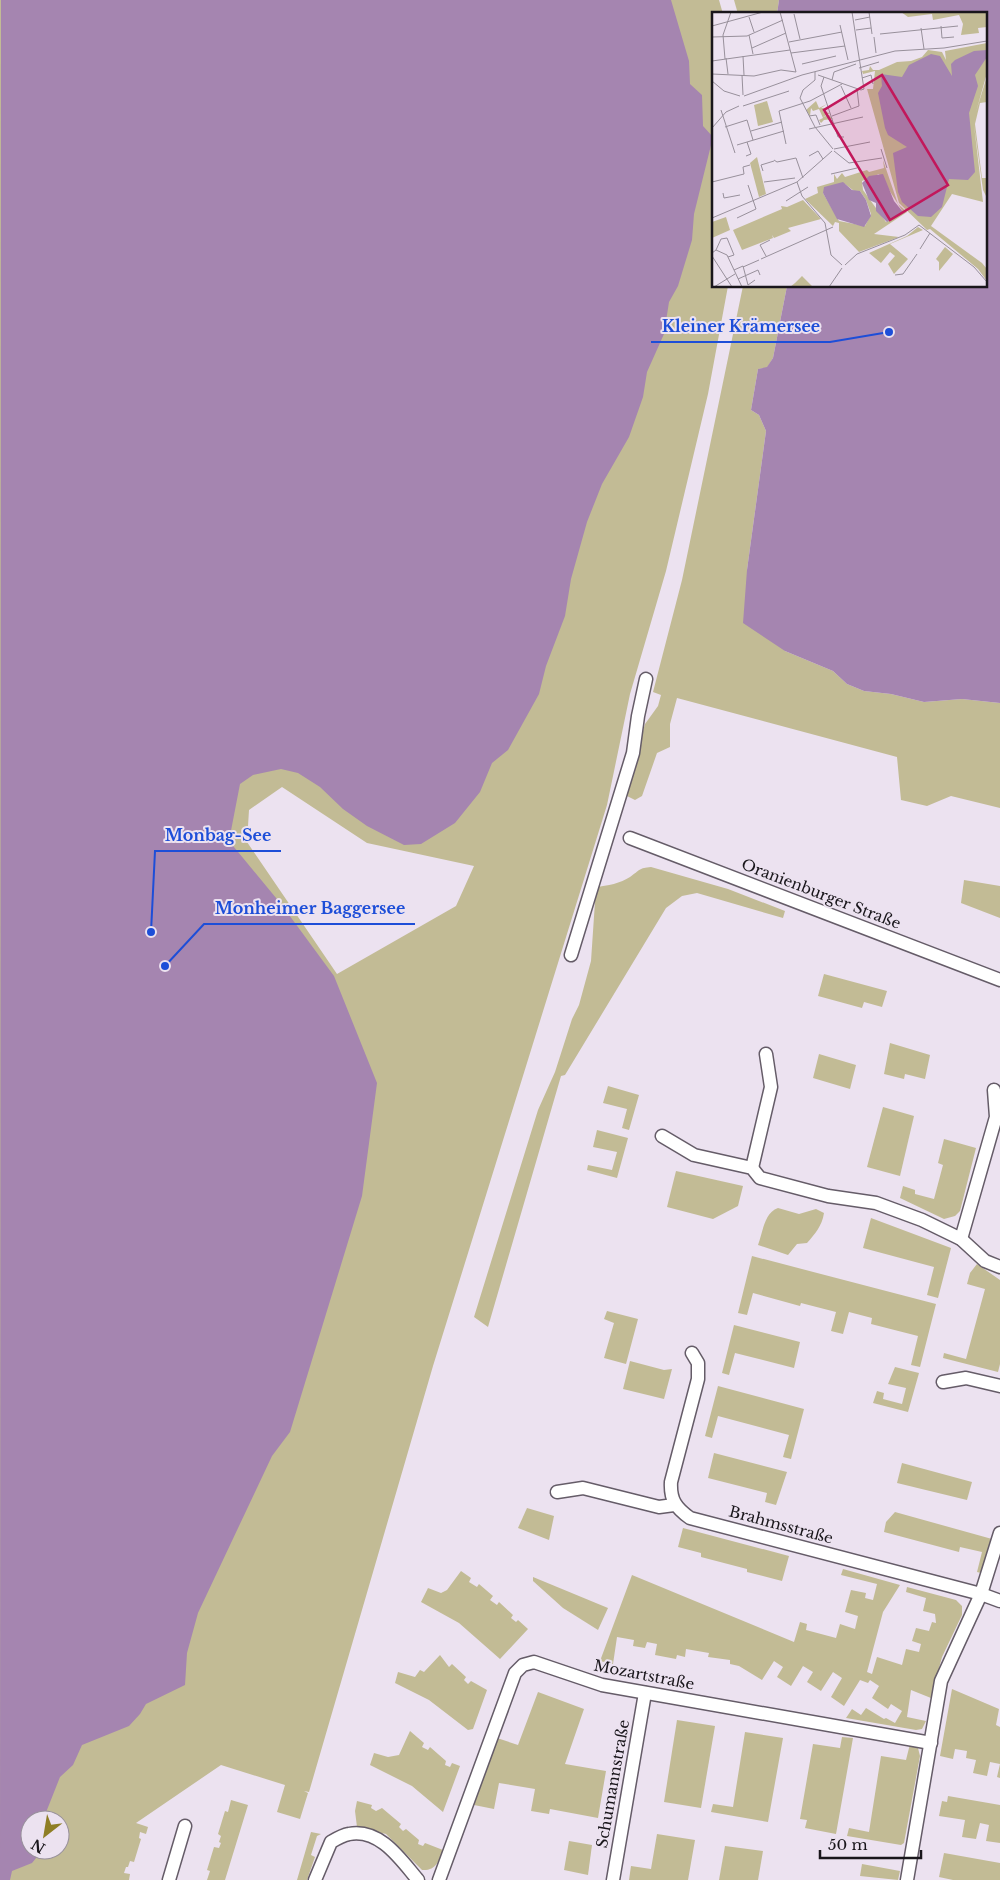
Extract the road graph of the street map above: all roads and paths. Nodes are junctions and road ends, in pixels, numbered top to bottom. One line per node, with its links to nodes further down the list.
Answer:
1 (646, 679): 3 (street)
2 (630, 838): 4 (street, Oranienburger Straße)
3 (570, 955)
4 (1000, 980)
5 (766, 1054): 8 (street)
6 (994, 1090): 9 (street)
7 (662, 1136): 8 (street)
8 (752, 1168): 9 (street)
9 (961, 1239): 10 (street)
10 (1000, 1267)
11 (692, 1353): 15 (street)
12 (943, 1382): 13 (street)
13 (1000, 1386)
14 (557, 1492): 15 (street)
15 (674, 1505): 17 (street, Brahmsstraße)
16 (1000, 1533): 17 (street)
17 (981, 1594): 18 (street, Brahmsstraße); 20 (street)
18 (1000, 1601)
19 (645, 1693): 20 (street, Mozartstraße); 25 (street, Mozartstraße); 26 (street, Schumannstraße)
20 (930, 1743): 27 (street)
21 (185, 1826): 22 (street)
22 (168, 1880)
23 (315, 1880): 24 (street)
24 (418, 1880)
25 (439, 1880)
26 (613, 1880)
27 (907, 1880)

